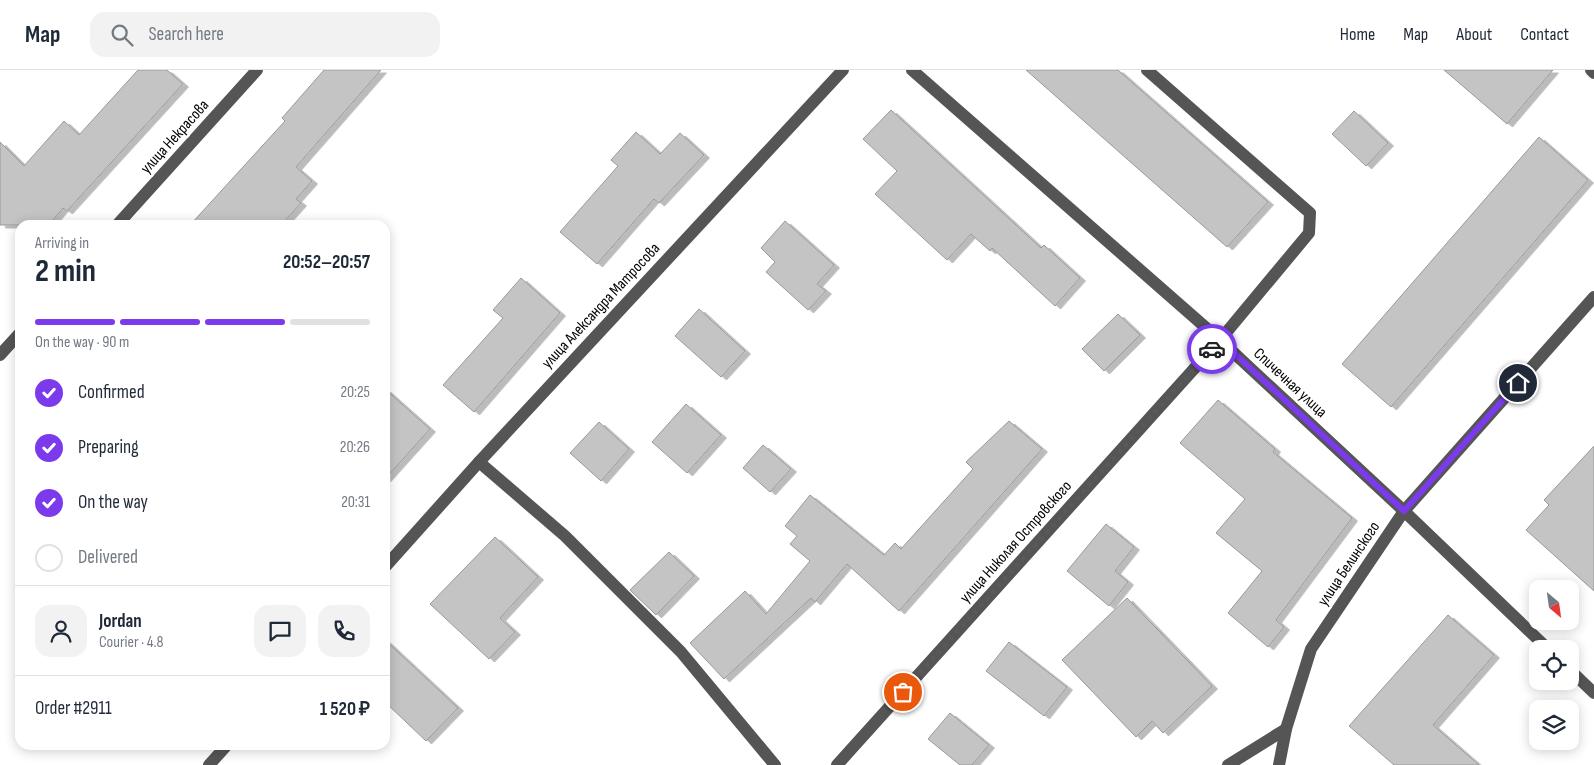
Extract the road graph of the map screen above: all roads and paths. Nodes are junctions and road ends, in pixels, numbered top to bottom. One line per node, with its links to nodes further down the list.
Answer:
1 (257, 70): 7 (street, улица Некрасова)
2 (843, 70): 12 (street, улица Александра Матросова)
3 (912, 70): 10 (street, Спичечная улица)
4 (1147, 70): 10 (street, улица Николая Островского)
5 (1590, 70): 6 (street)
6 (1594, 73)
7 (122, 220)
8 (1594, 297): 13 (street, улица Белинского)
9 (15, 338): 11 (street)
10 (1220, 340): 13 (street, Спичечная улица); 22 (street, улица Николая Островского)
11 (0, 355)
12 (479, 462): 14 (street, улица Александра Матросова); 21 (street)
13 (1404, 511): 15 (street, Спичечная улица); 18 (street, улица Белинского)
14 (390, 561)
15 (1539, 640)
16 (1579, 679): 17 (street)
17 (1594, 693)
18 (1286, 729): 23 (street); 24 (street, улица Белинского)
19 (222, 750): 20 (street)
20 (209, 765)
21 (775, 765)
22 (837, 765)
23 (1228, 765)
24 (1279, 765)

